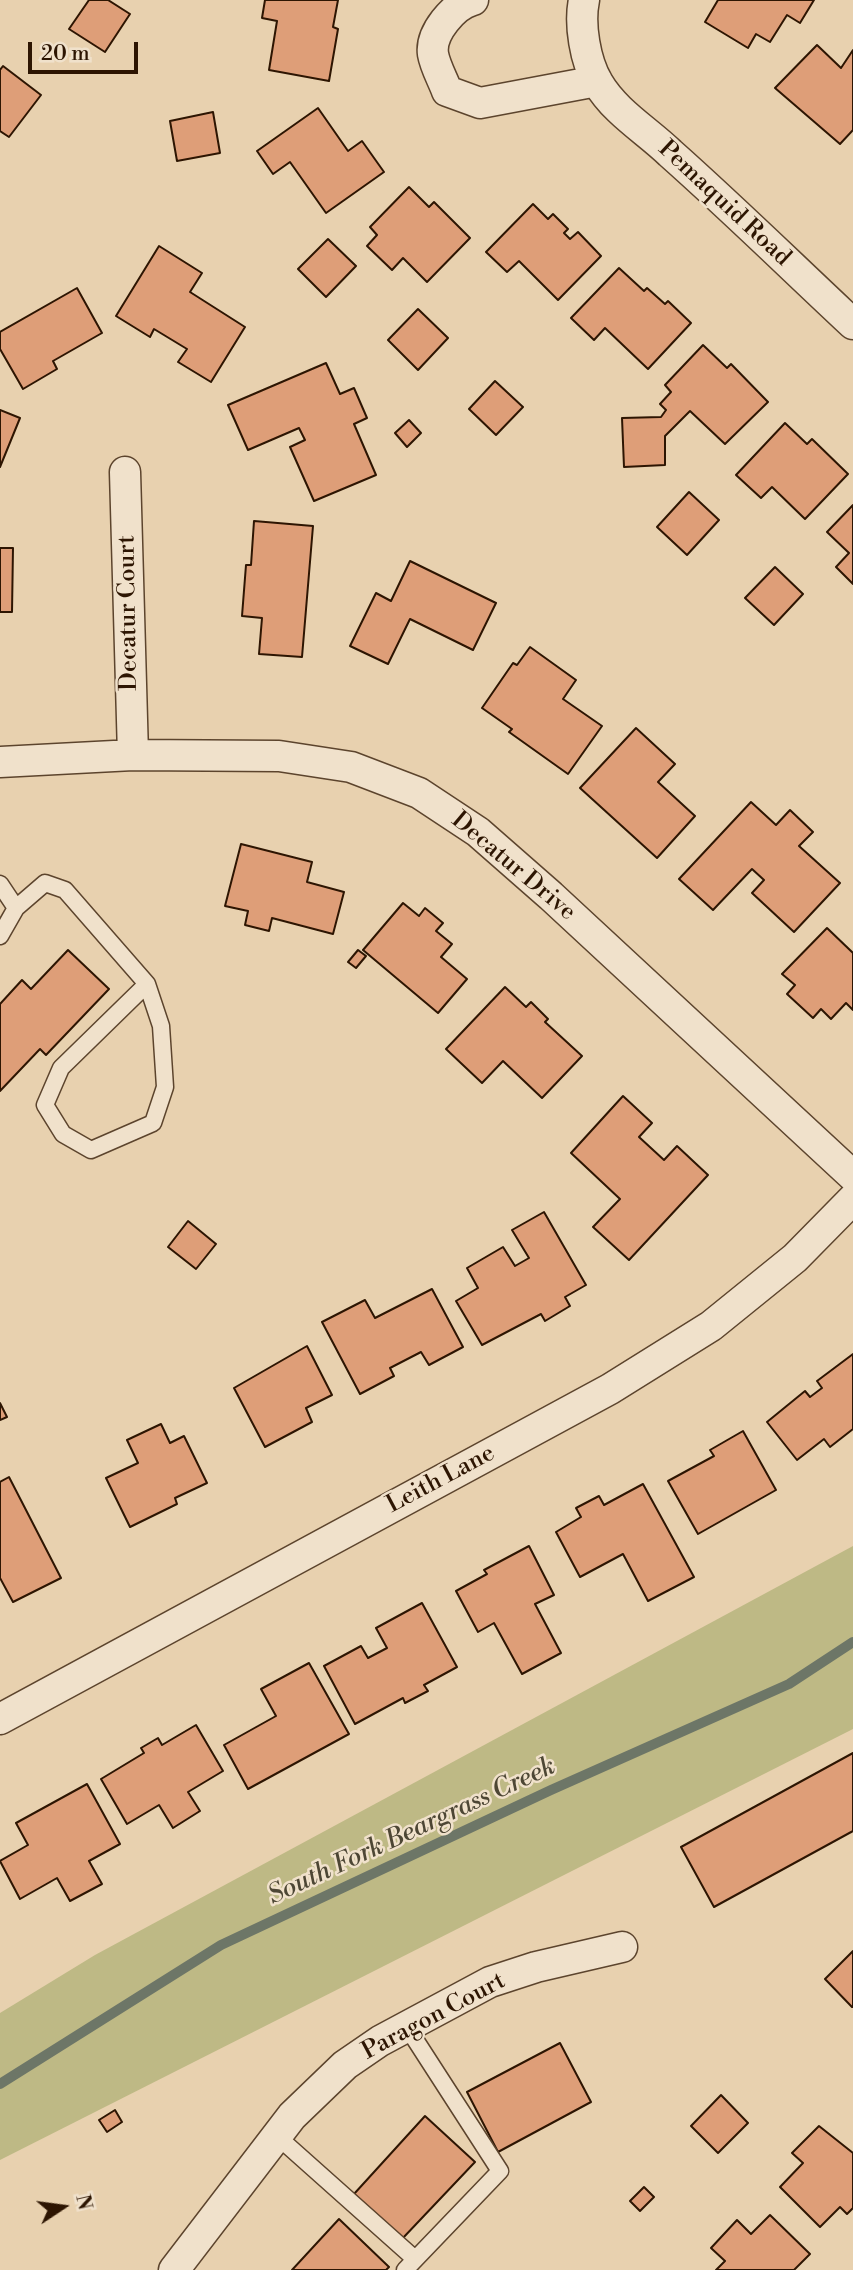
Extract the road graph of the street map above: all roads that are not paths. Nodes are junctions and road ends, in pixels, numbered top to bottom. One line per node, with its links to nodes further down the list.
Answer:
1 (474, 0): 3 (street)
2 (584, 0): 3 (street, Pemaquid Road)
3 (597, 81): 4 (street, Pemaquid Road)
4 (853, 324)
5 (125, 472): 6 (street, Decatur Court)
6 (133, 755): 7 (street, Decatur Drive); 12 (street, Decatur Drive)
7 (0, 762)
8 (0, 884): 9 (lane)
9 (16, 908): 10 (lane); 11 (lane)
10 (0, 936)
11 (147, 984): 11 (lane)
12 (853, 1177)
13 (853, 1199): 14 (street, Leith Lane)
14 (0, 1719)
15 (622, 1947): 16 (street, Paragon Court)
16 (407, 2026): 17 (street, Paragon Court); 18 (lane)
17 (277, 2136): 18 (lane); 19 (street, Paragon Court)
18 (410, 2265)
19 (174, 2270)

